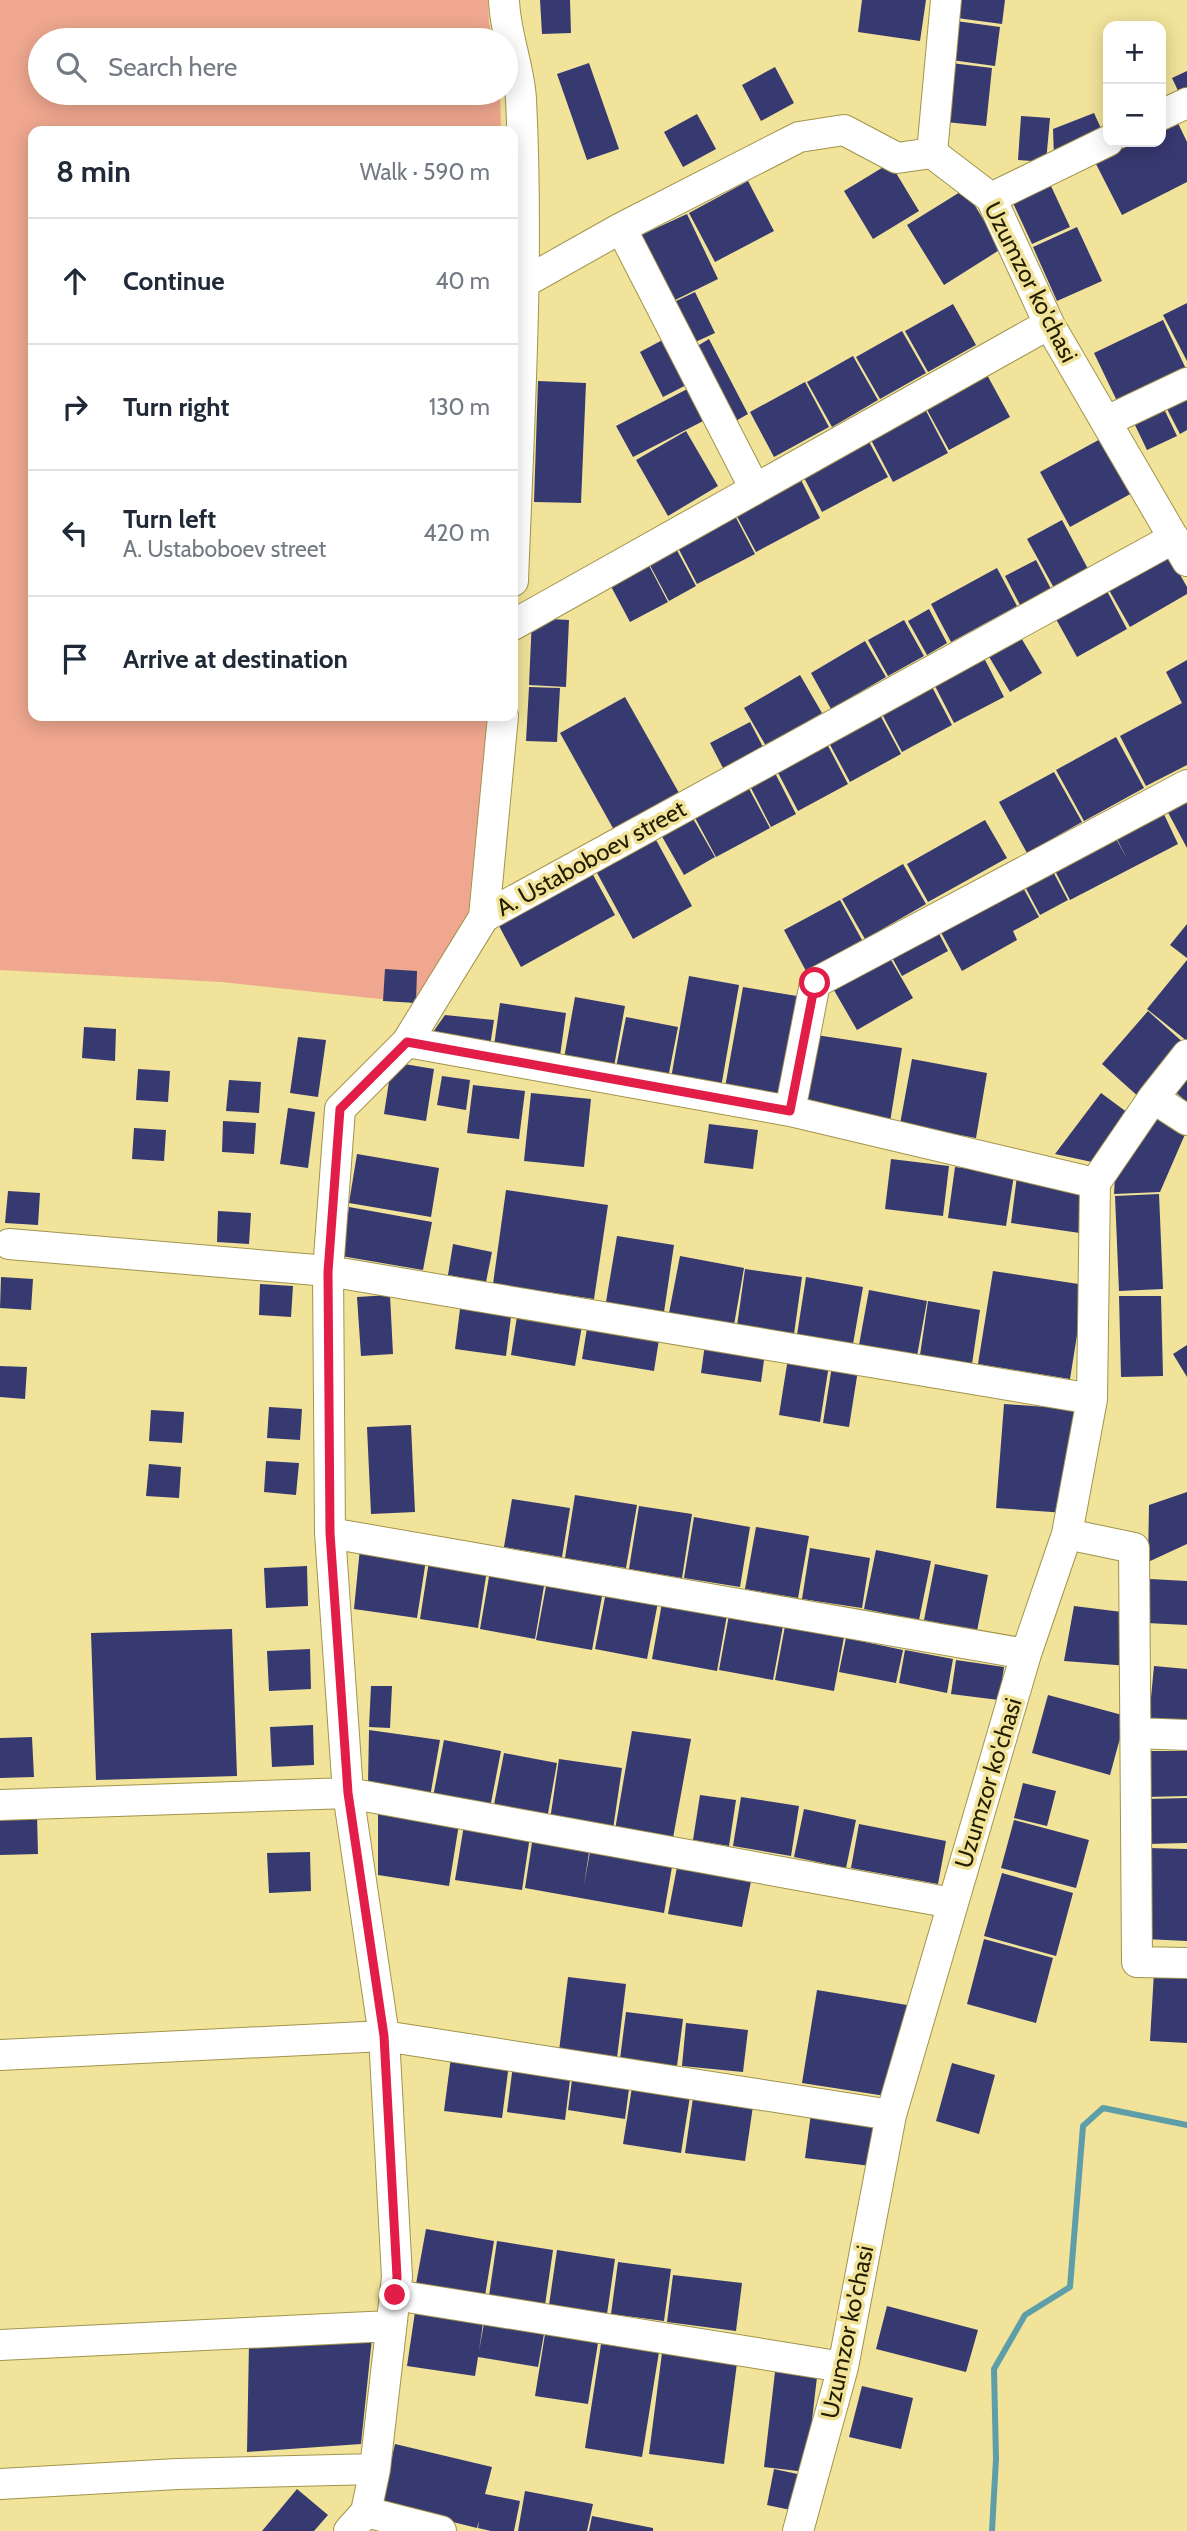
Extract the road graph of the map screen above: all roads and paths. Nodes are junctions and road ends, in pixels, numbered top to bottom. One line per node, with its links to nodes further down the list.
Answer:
1 (504, 0): 3 (street)
2 (946, 0): 8 (street)
3 (508, 28)
4 (518, 81): 11 (street)
5 (1187, 103): 6 (street)
6 (1166, 114)
7 (1103, 143): 9 (street)
8 (932, 153): 9 (street, Uzumzor ko'chasi); 10 (street)
9 (991, 198): 12 (street, Uzumzor ko'chasi)
10 (621, 228): 11 (street); 16 (street)
11 (525, 282): 15 (street)
12 (1049, 324): 14 (street, Uzumzor ko'chasi); 16 (street)
13 (1187, 383): 14 (street)
14 (1107, 421): 17 (street, Uzumzor ko'chasi)
15 (518, 456)
16 (755, 489): 18 (street)
17 (1180, 550): 21 (street, A. Ustaboboev street)
18 (518, 622)
19 (503, 721): 21 (street)
20 (1187, 785): 25 (street)
21 (484, 916): 22 (street, A. Ustaboboev street)
22 (407, 1042): 25 (street); 29 (street, A. Ustaboboev street)
23 (1187, 1055): 24 (street)
24 (1153, 1098): 26 (street); 27 (street)
25 (790, 1111): 27 (street)
26 (1187, 1120)
27 (1095, 1183): 30 (street, Uzumzor ko'chasi)
28 (9, 1244): 29 (street)
29 (328, 1272): 30 (street); 31 (street, A. Ustaboboev street)
30 (1092, 1399): 32 (street, Uzumzor ko'chasi)
31 (330, 1533): 33 (street); 36 (street, A. Ustaboboev street)
32 (1067, 1534): 33 (street, Uzumzor ko'chasi); 34 (street)
33 (1026, 1654): 38 (street, Uzumzor ko'chasi)
34 (1136, 1733): 35 (street); 39 (street)
35 (1187, 1735)
36 (348, 1793): 37 (street); 38 (street); 40 (street, A. Ustaboboev street)
37 (0, 1805)
38 (952, 1903): 42 (street, Uzumzor ko'chasi)
39 (1187, 1963)
40 (384, 2036): 41 (street); 42 (street); 43 (street, A. Ustaboboev street)
41 (0, 2055)
42 (891, 2115): 46 (street, Uzumzor ko'chasi)
43 (395, 2295): 44 (street, A. Ustaboboev street); 46 (street)
44 (390, 2326): 45 (street); 47 (street, A. Ustaboboev street)
45 (0, 2344)
46 (844, 2367): 51 (street, Uzumzor ko'chasi)
47 (375, 2469): 48 (street); 49 (street, A. Ustaboboev street)
48 (0, 2484)
49 (358, 2522): 50 (street)
50 (441, 2531)
51 (798, 2531)

